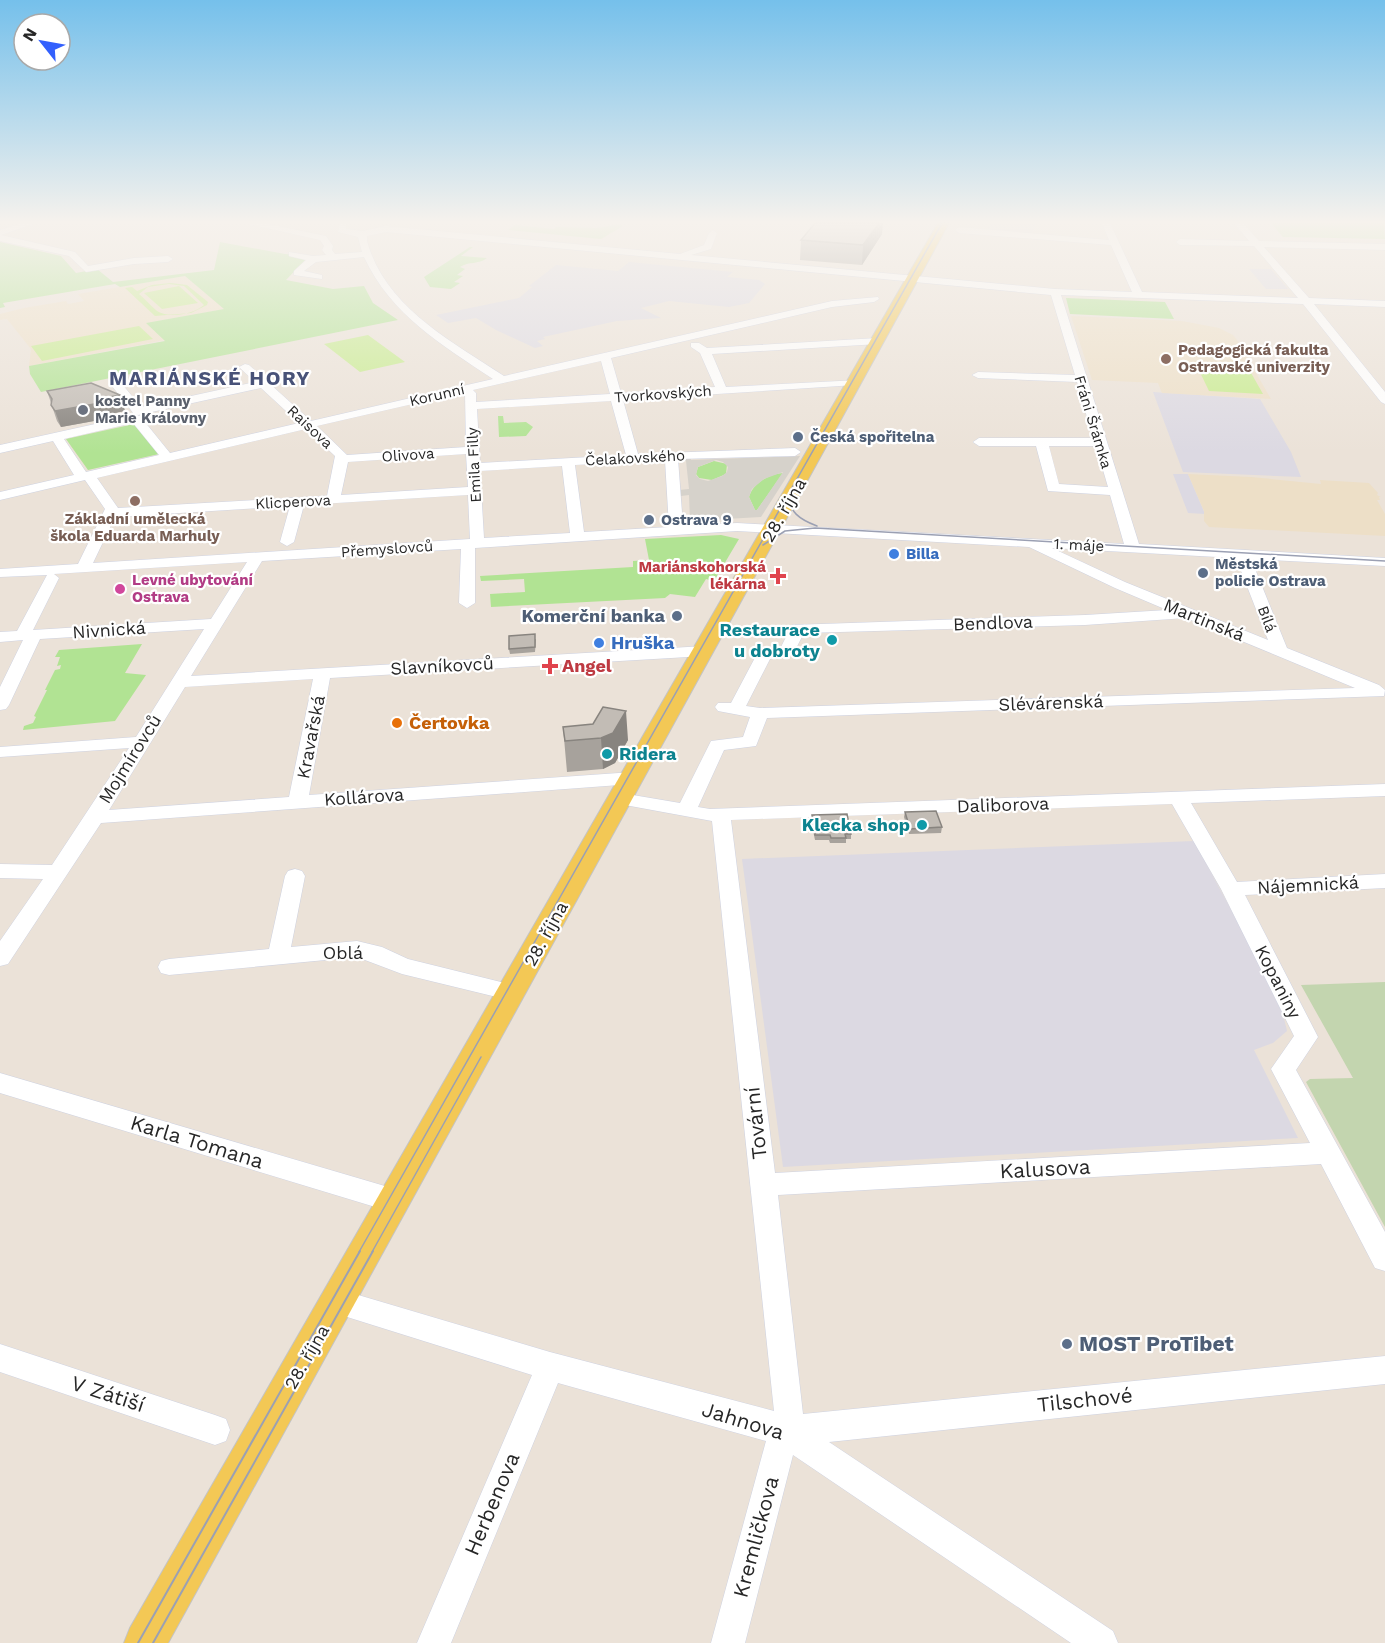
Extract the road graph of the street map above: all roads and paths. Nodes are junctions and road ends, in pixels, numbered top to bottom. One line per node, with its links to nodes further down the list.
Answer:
1 (393, 300): 16 (street)
2 (868, 300): 9 (street, Korunní)
3 (901, 300): 10 (main road, 28. října)
4 (1058, 300): 15 (street, Fráni Šrámka)
5 (1241, 300): 7 (street)
6 (1305, 300): 7 (street)
7 (1307, 302): 8 (street); 23 (street)
8 (1385, 304)
9 (683, 338): 11 (street); 12 (street, Korunní)
10 (878, 341): 11 (street); 17 (main road, 28. října)
11 (705, 351): 21 (street)
12 (606, 360): 16 (street, Korunní); 22 (street)
13 (245, 367): 18 (street, Raisova)
14 (978, 375): 15 (street)
15 (1080, 379): 30 (street, Fráni Šrámka)
16 (502, 380): 20 (street, Korunní)
17 (855, 382): 21 (street, Tvorkovských); 47 (main road, 28. října)
18 (263, 384): 25 (street); 26 (street, Raisova)
19 (118, 386): 25 (street)
20 (470, 388): 24 (street, Emila Filly); 26 (street, Korunní)
21 (722, 390): 22 (street, Tvorkovských)
22 (615, 397): 24 (street, Tvorkovských); 36 (street)
23 (1385, 400)
24 (471, 406): 32 (street, Emila Filly)
25 (137, 415): 27 (street); 35 (street)
26 (309, 425): 35 (street, Korunní); 37 (street, Raisova)
27 (57, 437): 31 (street); 40 (street)
28 (1041, 441): 29 (street); 30 (street); 42 (street)
29 (979, 442)
30 (1099, 442): 42 (street, Fráni Šrámka)
31 (0, 449)
32 (474, 450): 37 (street, Olivova); 39 (street, Emila Filly)
33 (795, 452): 34 (street, Čelakovského)
34 (671, 456): 36 (street, Čelakovského); 48 (street)
35 (168, 458): 40 (street, Korunní)
36 (633, 458): 38 (street, Čelakovského)
37 (342, 459): 44 (street, Raisova)
38 (568, 462): 39 (street, Čelakovského); 49 (street)
39 (475, 466): 41 (street, Emila Filly)
40 (86, 477): 43 (street, Korunní); 46 (street)
41 (475, 491): 44 (street, Klicperova); 52 (street, Emila Filly)
42 (1114, 491): 53 (street, Fráni Šrámka)
43 (0, 496)
44 (333, 500): 45 (street, Klicperova)
45 (298, 502): 46 (street, Klicperova); 50 (street)
46 (110, 513): 57 (street)
47 (774, 527): 48 (street, Přemyslovců); 51 (street, 1. máje); 65 (main road, 28. října)
48 (676, 531): 49 (street, Přemyslovců)
49 (578, 537): 52 (street, Přemyslovců)
50 (287, 542)
51 (1025, 542): 53 (street, 1. máje); 61 (street, Martinská)
52 (472, 544): 55 (street, Přemyslovců); 60 (street, Emila Filly)
53 (1132, 548): 54 (street, 1. máje)
54 (1242, 554): 56 (street, 1. máje); 66 (street, Bílá)
55 (257, 557): 57 (street, Přemyslovců); 62 (street, Mojmírovců)
56 (1385, 562)
57 (83, 569): 58 (street, Přemyslovců)
58 (0, 573)
59 (51, 578): 63 (street)
60 (467, 603)
61 (1187, 613): 66 (street, Martinská); 71 (street, Bendlova)
62 (217, 623): 63 (street, Nivnická); 68 (street, Mojmírovců)
63 (29, 635): 64 (street, Nivnická); 70 (street)
64 (0, 637)
65 (705, 651): 67 (street, Slavníkovců); 75 (main road, 28. října)
66 (1280, 651): 69 (street, Martinská)
67 (323, 673): 68 (street, Slavníkovců); 78 (street, Kravařská)
68 (179, 682): 73 (street, Mojmírovců)
69 (1382, 693): 72 (street, Slévárenská)
70 (0, 705)
71 (730, 708): 72 (street, Slévárenská)
72 (760, 713): 79 (street)
73 (140, 741): 74 (street); 81 (street, Mojmírovců)
74 (0, 752)
75 (627, 788): 78 (street, Kollárova); 79 (street, Daliborova); 90 (main road, 28. října)
76 (1385, 790): 77 (street, Daliborova)
77 (1179, 799): 80 (street, Daliborova); 86 (street, Kopaniny)
78 (298, 802): 81 (street, Kollárova)
79 (686, 810): 80 (street, Daliborova)
80 (721, 815): 93 (street, Tovární)
81 (94, 817): 83 (street, Mojmírovců)
82 (0, 871): 83 (street)
83 (56, 872): 88 (street, Mojmírovců)
84 (295, 876): 87 (street)
85 (1385, 881): 86 (street, Nájemnická)
86 (1231, 889): 92 (street, Kopaniny)
87 (278, 957): 89 (street, Oblá); 90 (street, Oblá)
88 (0, 958)
89 (169, 967)
90 (513, 993): 94 (main road, 28. října)
91 (0, 1083): 94 (street, Karla Tomana)
92 (1328, 1153): 93 (street, Kalusova); 95 (street, Kopaniny)
93 (763, 1185): 101 (street, Tovární)
94 (394, 1201): 96 (main road, 28. října)
95 (1385, 1259)
96 (338, 1302): 98 (street, Jahnova); 102 (main road, 28. října)
97 (0, 1358): 100 (street, V Zátiší)
98 (550, 1366): 101 (street, Jahnova); 103 (street, Herbenova)
99 (1385, 1370): 101 (street, Tilschové)
100 (215, 1430)
101 (785, 1431): 104 (street, Kremličkova); 105 (street, Jahnova)
102 (145, 1643)
103 (434, 1643)
104 (728, 1643)
105 (1101, 1643)

